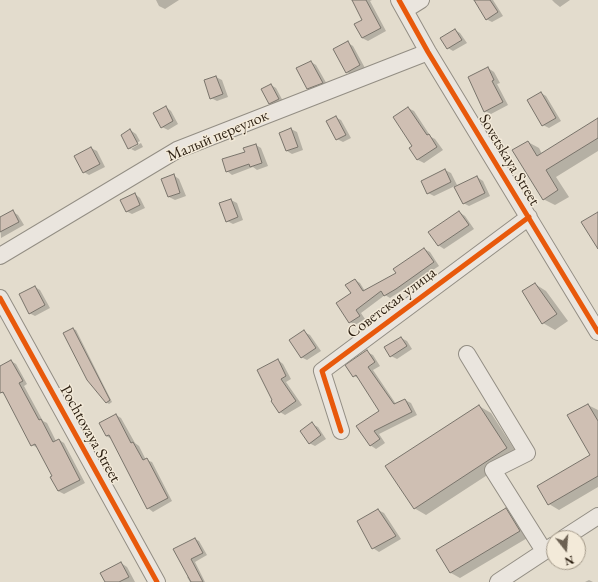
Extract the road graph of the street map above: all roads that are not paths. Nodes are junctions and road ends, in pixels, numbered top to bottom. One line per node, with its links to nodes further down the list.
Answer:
1 (421, 0): 2 (street)
2 (402, 5): 3 (street, Sovetskaya Street)
3 (428, 52): 4 (street, Sovetskaya Street); 5 (street, Малый переулок)
4 (529, 218): 7 (street, Sovetskaya Street); 9 (street, Советская улица)
5 (0, 256)
6 (0, 298): 14 (street, Pochtovaya Street)
7 (598, 332)
8 (467, 354): 12 (street)
9 (341, 431)
10 (598, 516): 11 (street)
11 (576, 530)
12 (546, 544)
13 (546, 550): 15 (street)
14 (157, 582)
15 (498, 582)

